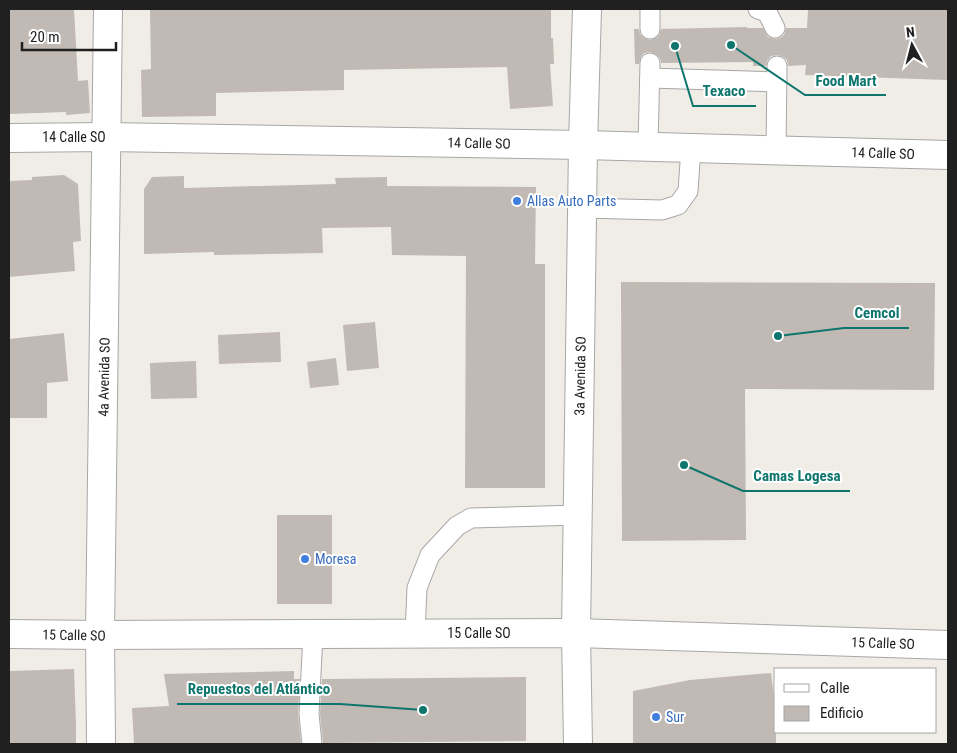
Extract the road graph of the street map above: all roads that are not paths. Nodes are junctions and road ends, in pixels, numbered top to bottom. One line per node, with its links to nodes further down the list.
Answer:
1 (108, 9): 7 (street, 4a Avenida SO)
2 (587, 9): 9 (street, 3a Avenida SO)
3 (650, 9): 6 (lane)
4 (758, 9): 5 (lane)
5 (775, 28)
6 (650, 29)
7 (107, 137): 8 (street, 14 Calle SO); 9 (street, 14 Calle SO); 20 (street, 4a Avenida SO)
8 (9, 138)
9 (583, 145): 10 (street, 14 Calle SO); 14 (street, 3a Avenida SO)
10 (648, 146): 11 (street, 14 Calle SO); 12 (lane)
11 (691, 148): 12 (street, 14 Calle SO); 14 (lane)
12 (776, 150): 13 (street, 14 Calle SO)
13 (948, 155)
14 (582, 208): 15 (street, 3a Avenida SO)
15 (578, 515): 16 (street, 3a Avenida SO); 19 (lane)
16 (576, 633): 19 (street, 15 Calle SO); 21 (street, 15 Calle SO); 24 (street, 3a Avenida SO)
17 (9, 634): 20 (street, 15 Calle SO)
18 (313, 634): 19 (street, 15 Calle SO); 20 (street, 15 Calle SO); 23 (lane)
19 (416, 634)
20 (100, 635): 22 (street, 4a Avenida SO)
21 (948, 645)
22 (102, 744)
23 (312, 744)
24 (578, 744)

